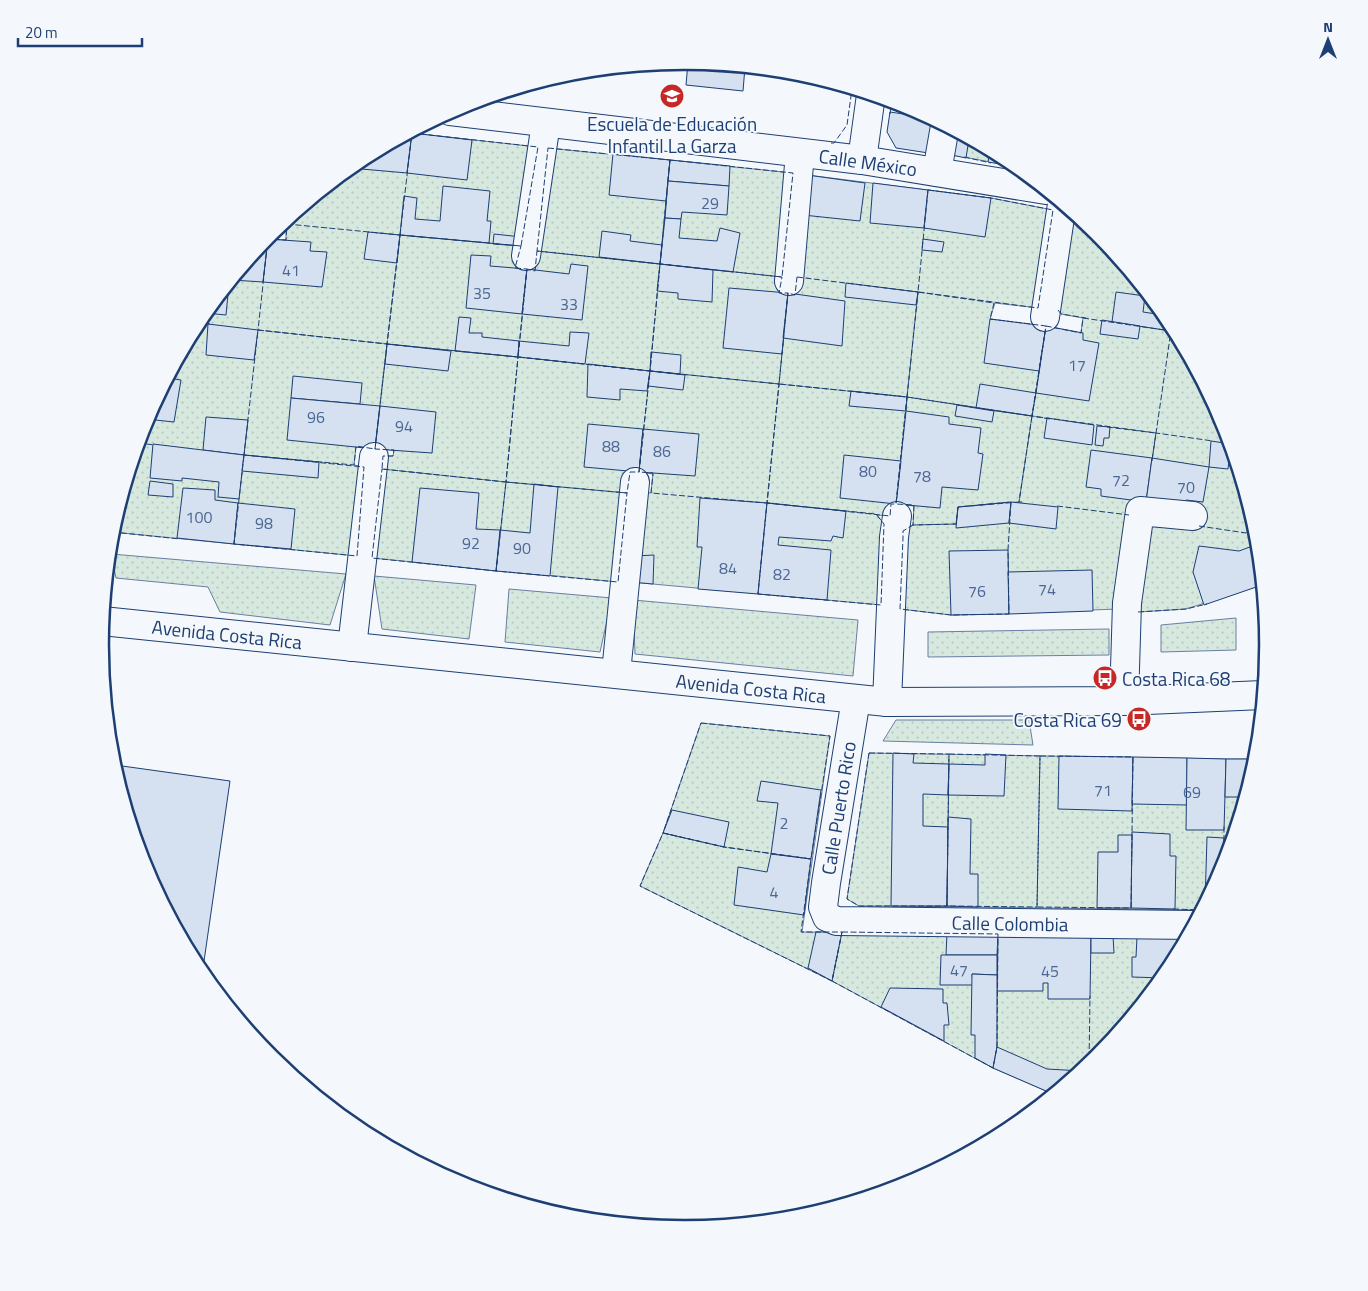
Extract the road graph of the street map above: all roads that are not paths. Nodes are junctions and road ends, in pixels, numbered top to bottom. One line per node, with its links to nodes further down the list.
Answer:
1 (870, 101): 6 (street)
2 (465, 114): 3 (street, Calle México)
3 (546, 123): 5 (street, Calle México); 10 (street)
4 (945, 132): 7 (street, Calle México)
5 (800, 153): 6 (street, Calle México); 11 (street, Calle México)
6 (862, 160): 7 (street, Calle México)
7 (937, 172): 8 (street, Calle México)
8 (1032, 188)
9 (1061, 211): 12 (street)
10 (526, 256)
11 (790, 282)
12 (1045, 317)
13 (374, 457): 18 (street)
14 (635, 482): 19 (street)
15 (897, 516): 23 (street)
16 (1193, 516): 22 (street)
17 (110, 621): 18 (street, Avenida Costa Rica)
18 (352, 647): 19 (street, Avenida Costa Rica)
19 (616, 673): 21 (street, Avenida Costa Rica)
20 (1257, 696): 22 (street, Avenida Costa Rica)
21 (856, 699): 23 (street, Avenida Costa Rica); 24 (street, Calle Puerto Rico)
22 (1124, 701): 23 (street, Avenida Costa Rica)
23 (887, 702)
24 (827, 917): 25 (street, Calle Colombia)
25 (1186, 926)

